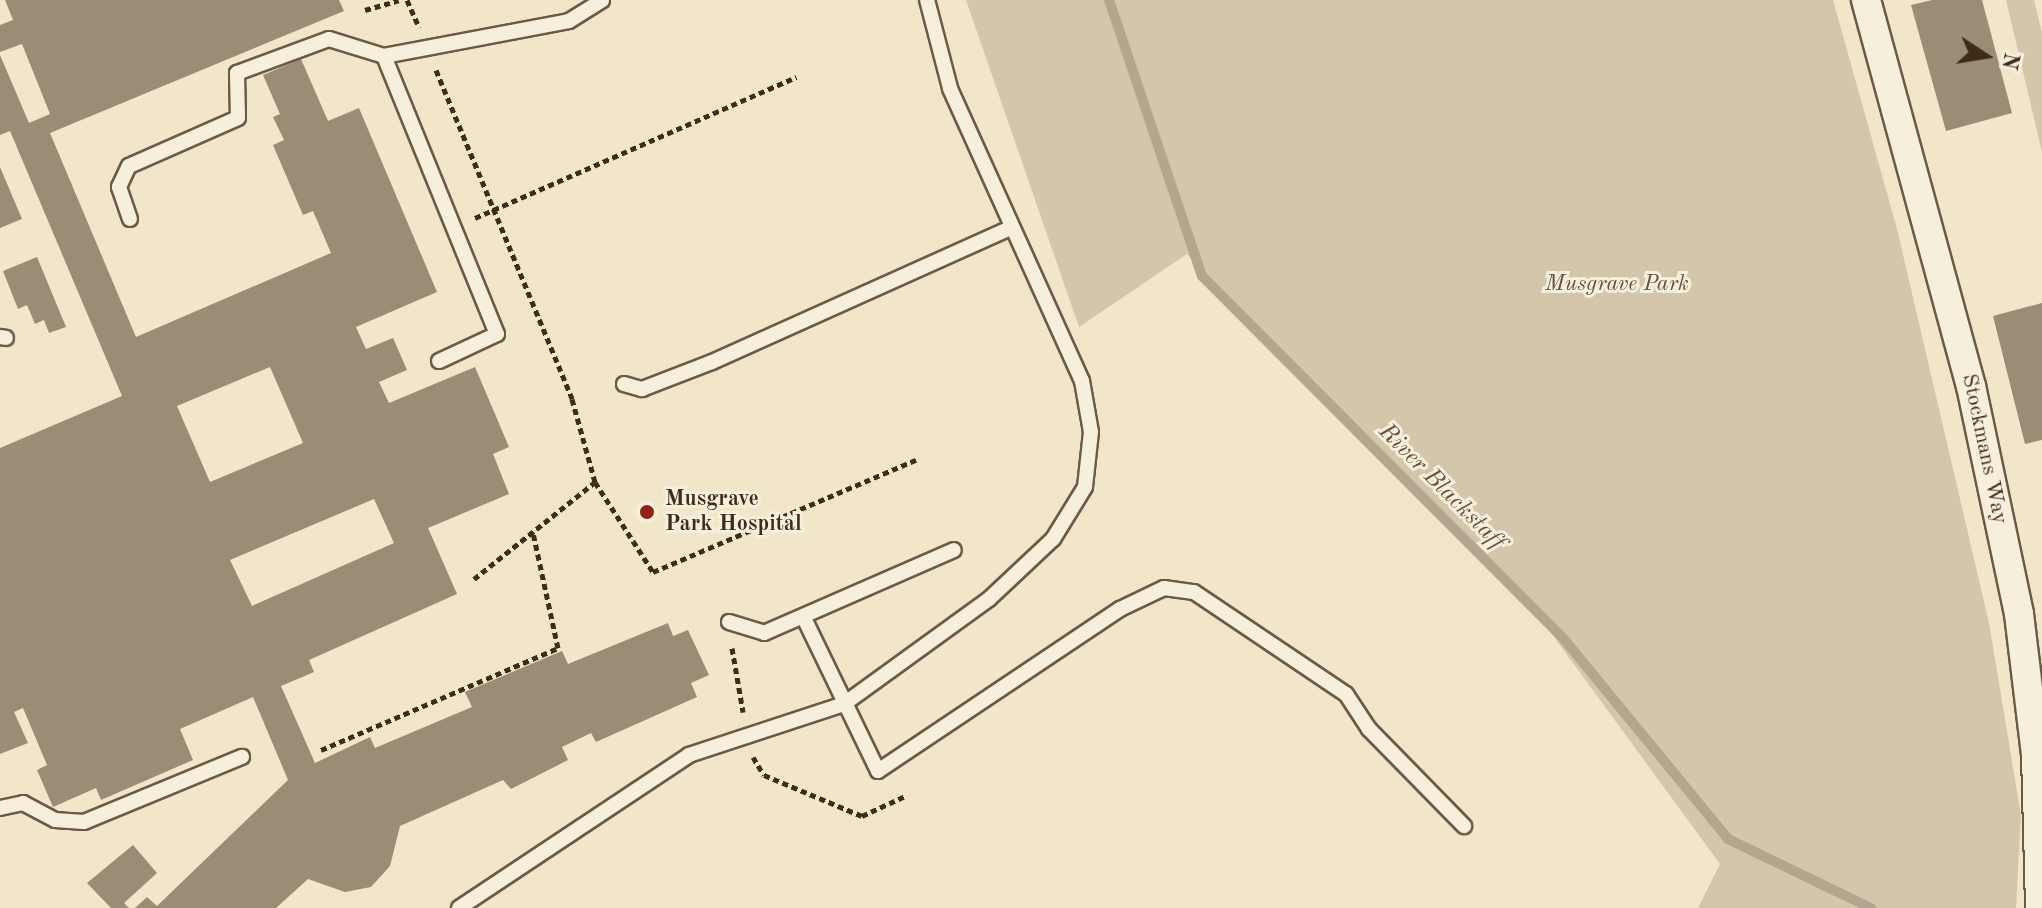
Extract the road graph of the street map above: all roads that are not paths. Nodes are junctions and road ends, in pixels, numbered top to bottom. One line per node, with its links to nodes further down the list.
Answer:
1 (602, 0): 4 (lane)
2 (927, 0): 6 (lane)
3 (1866, 0): 17 (street, Stockmans Way)
4 (384, 56): 5 (lane); 7 (lane)
5 (130, 219)
6 (1012, 227): 8 (lane); 12 (lane)
7 (439, 361)
8 (624, 384)
9 (954, 550): 10 (lane)
10 (804, 618): 11 (lane); 12 (lane)
11 (729, 622)
12 (844, 704): 15 (lane); 16 (lane)
13 (242, 757): 14 (lane)
14 (0, 808)
15 (1464, 826)
16 (459, 908)
17 (2040, 908)

